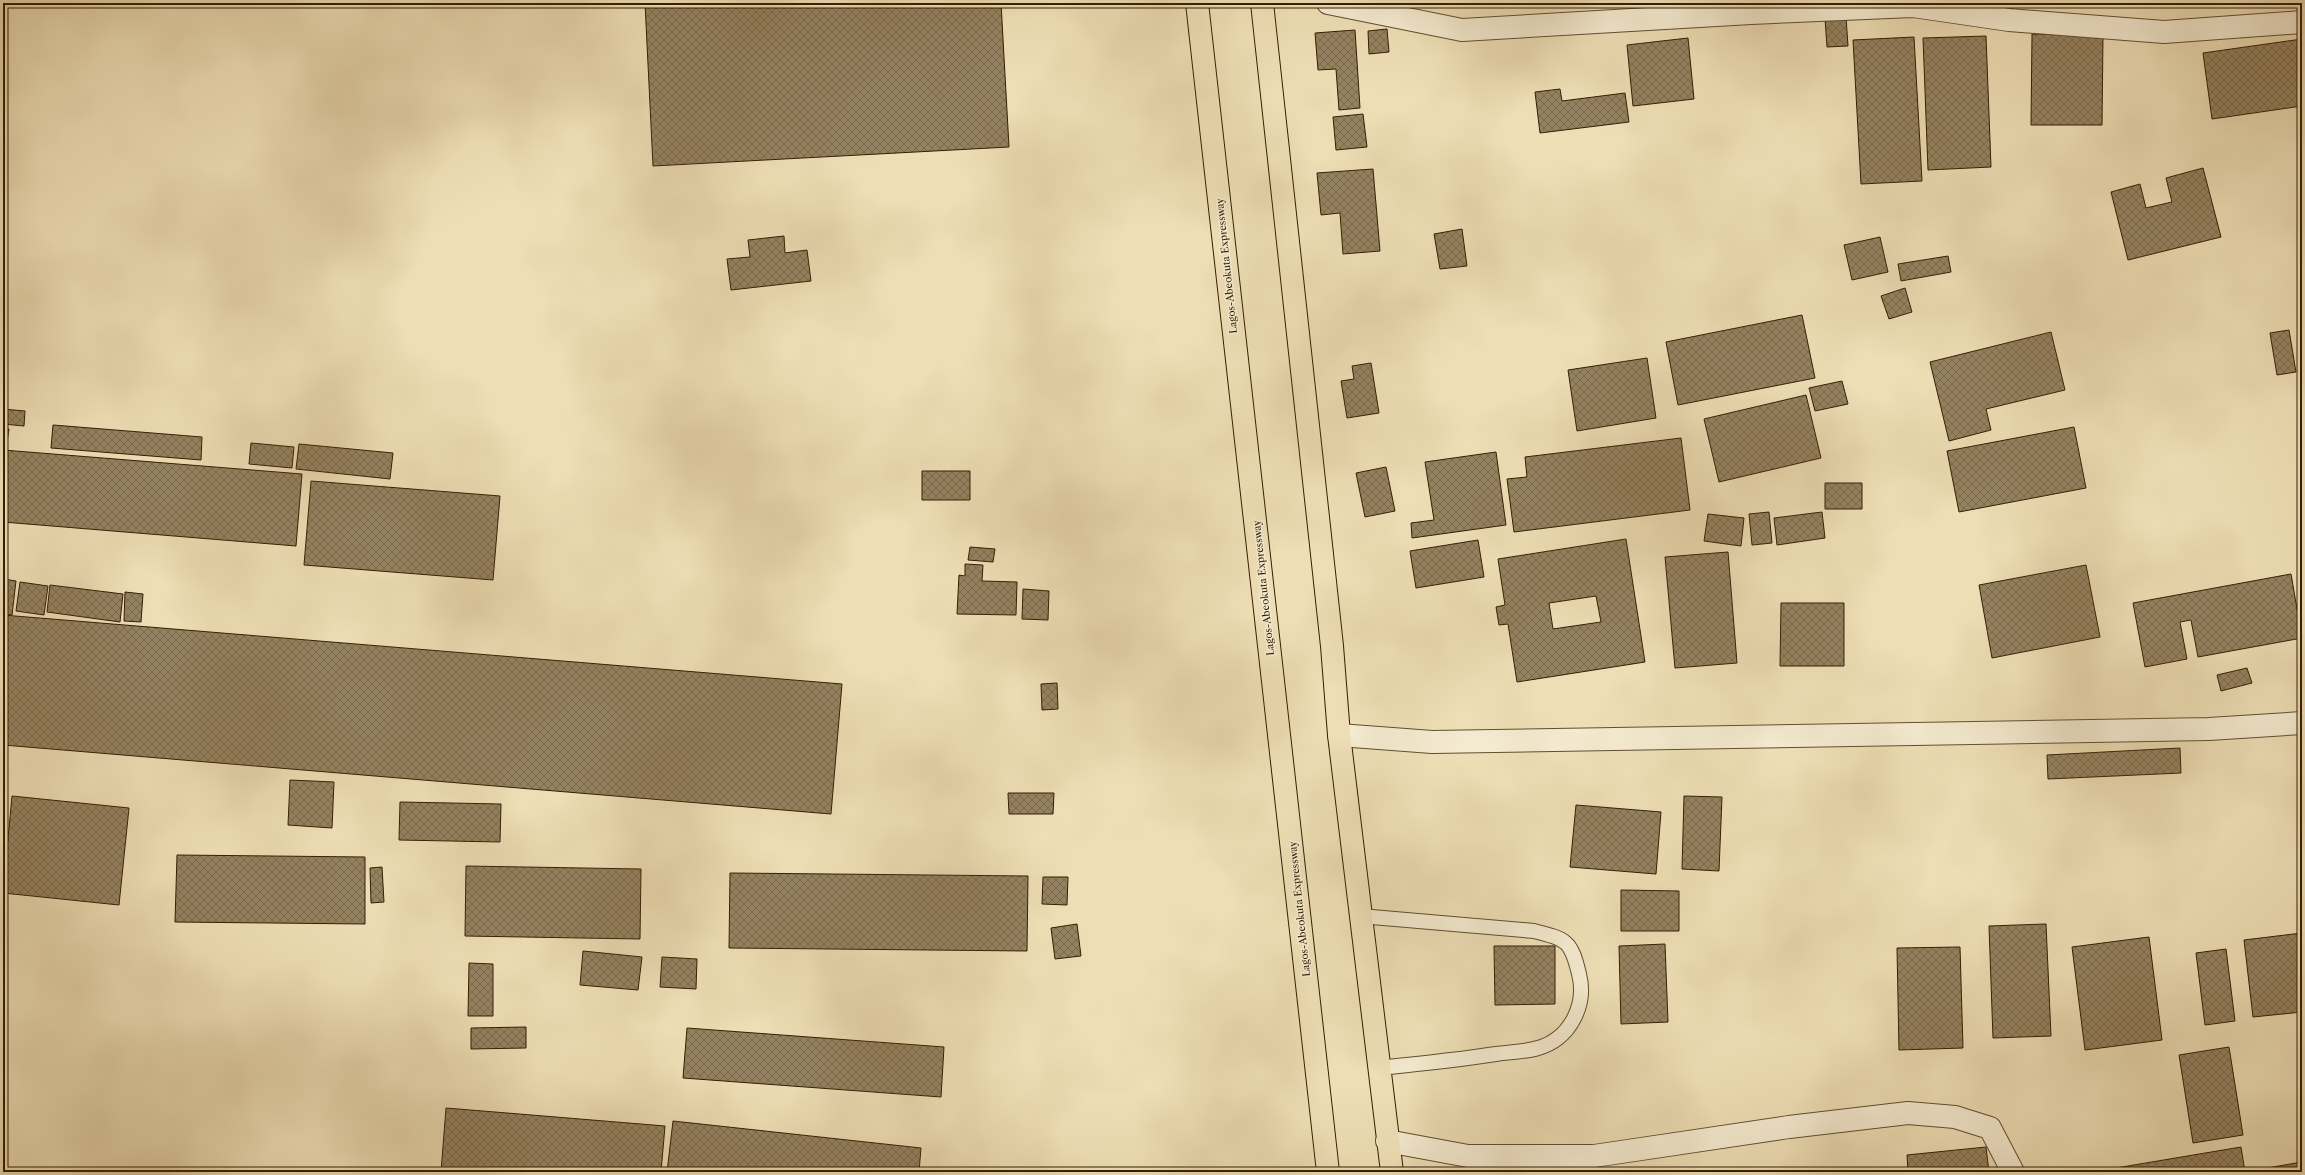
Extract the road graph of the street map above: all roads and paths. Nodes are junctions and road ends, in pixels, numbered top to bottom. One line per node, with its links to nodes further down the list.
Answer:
1 (1197, 3): 10 (highway, Lagos-Abeokuta Expressway)
2 (1262, 3): 6 (highway)
3 (1328, 3): 4 (street)
4 (2302, 22)
5 (2302, 723): 6 (street)
6 (1339, 735): 7 (highway)
7 (1360, 916): 8 (highway); 8 (lane)
8 (1378, 1068): 9 (highway)
9 (1388, 1141): 11 (highway); 12 (street)
10 (1328, 1172)
11 (1392, 1172)
12 (2013, 1172)

